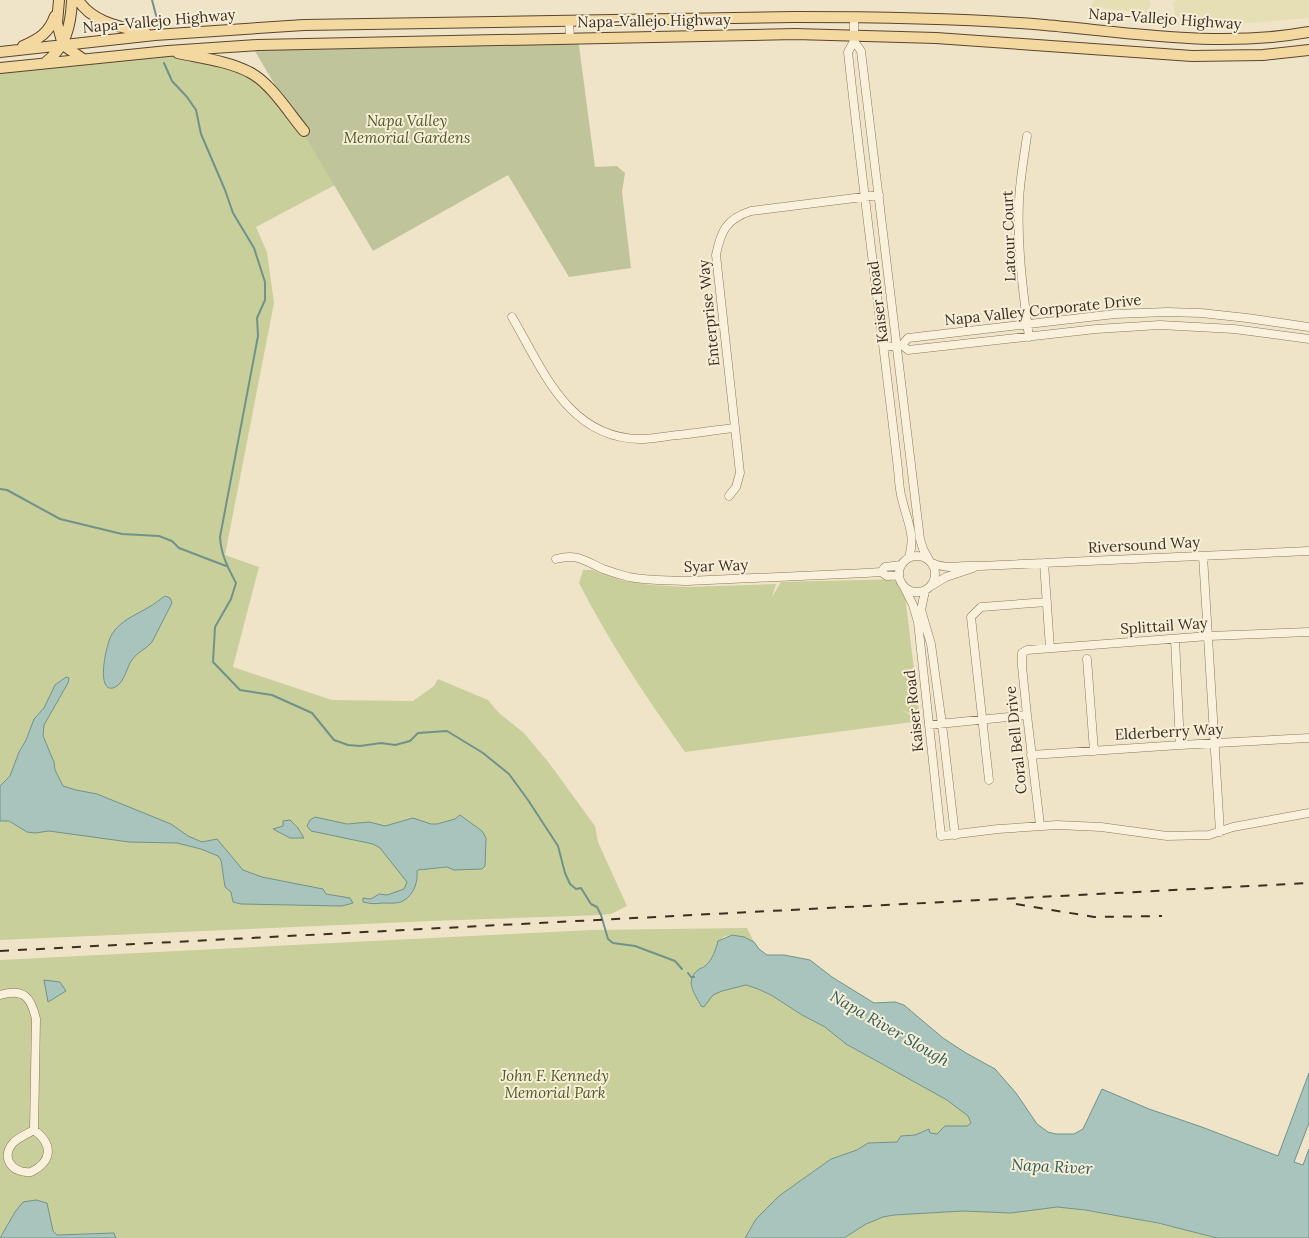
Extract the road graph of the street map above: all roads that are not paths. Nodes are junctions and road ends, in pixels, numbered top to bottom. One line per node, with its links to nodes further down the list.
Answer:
1 (72, 0): 10 (main road)
2 (78, 0): 7 (main road)
3 (58, 5): 10 (main road); 12 (main road)
4 (854, 17): 5 (main road, Napa-Vallejo Highway); 6 (main road, Napa-Vallejo Highway); 9 (street, Kaiser Road)
5 (569, 21): 7 (main road, Napa-Vallejo Highway); 8 (street)
6 (1309, 32)
7 (154, 35): 10 (main road, Napa-Vallejo Highway)
8 (570, 38): 9 (main road, Napa-Vallejo Highway); 13 (main road, Napa-Vallejo Highway)
9 (854, 38): 11 (main road, Napa-Vallejo Highway); 20 (street, Kaiser Road); 21 (street, Kaiser Road)
10 (63, 45): 12 (main road, Napa-Vallejo Highway); 15 (main road); 16 (main road)
11 (1309, 50)
12 (11, 51): 14 (main road, Napa-Vallejo Highway)
13 (168, 51): 15 (main road, Napa-Vallejo Highway); 18 (main road)
14 (0, 52)
15 (83, 59): 16 (main road, Napa-Vallejo Highway)
16 (44, 63): 17 (main road, Napa-Vallejo Highway)
17 (0, 68)
18 (304, 131)
19 (1027, 136): 23 (street, Latour Court)
20 (879, 195): 21 (street, Enterprise Way); 27 (street, Kaiser Road)
21 (864, 197): 28 (street, Kaiser Road); 29 (street, Enterprise Way)
22 (512, 317): 29 (street)
23 (1028, 324): 24 (street, Napa Valley Corporate Drive); 25 (street, Latour Court); 27 (street, Napa Valley Corporate Drive)
24 (1309, 327)
25 (1030, 336): 26 (street, Napa Valley Corporate Drive); 27 (street, Napa Valley Corporate Drive)
26 (1309, 339)
27 (899, 345): 28 (street, Napa Valley Corporate Drive); 35 (street, Kaiser Road)
28 (884, 347): 33 (street, Kaiser Road)
29 (735, 428): 30 (street, Enterprise Way)
30 (729, 496)
31 (1309, 551): 32 (street, Riversound Way)
32 (1203, 556): 36 (street, Riversound Way); 45 (street)
33 (909, 557): 35 (street); 37 (street)
34 (556, 559): 39 (street, Syar Way)
35 (931, 562): 38 (street, Riversound Way); 42 (street)
36 (1044, 563): 38 (street, Riversound Way); 43 (street)
37 (902, 565): 39 (street, Syar Way); 40 (street)
38 (980, 566): 42 (street, Riversound Way)
39 (881, 572): 40 (street, Syar Way)
40 (899, 575): 41 (street)
41 (904, 587): 42 (street); 53 (street, Kaiser Road)
42 (928, 588): 52 (street, Kaiser Road)
43 (1047, 602): 47 (street); 51 (street)
44 (1309, 632): 45 (street, Splittail Way)
45 (1208, 636): 46 (street, Splittail Way); 55 (street)
46 (1175, 639): 47 (street, Splittail Way); 56 (street)
47 (1050, 648): 48 (street, Splittail Way)
48 (1022, 652): 50 (street, Coral Bell Drive)
49 (1087, 659): 57 (street)
50 (1027, 715): 51 (street); 58 (street, Coral Bell Drive)
51 (982, 718): 52 (street); 59 (street)
52 (942, 724): 53 (street); 63 (street, Kaiser Road)
53 (929, 725): 63 (street, Kaiser Road)
54 (1309, 738): 55 (street, Elderberry Way)
55 (1214, 743): 56 (street, Elderberry Way); 62 (street)
56 (1180, 745): 57 (street, Elderberry Way)
57 (1094, 751): 58 (street, Elderberry Way)
58 (1031, 755): 61 (street, Coral Bell Drive)
59 (989, 780)
60 (1309, 813): 62 (street)
61 (1040, 825): 62 (street); 63 (street)
62 (1220, 832)
63 (954, 835)
64 (0, 994): 65 (street)
65 (34, 1130): 65 (street)

